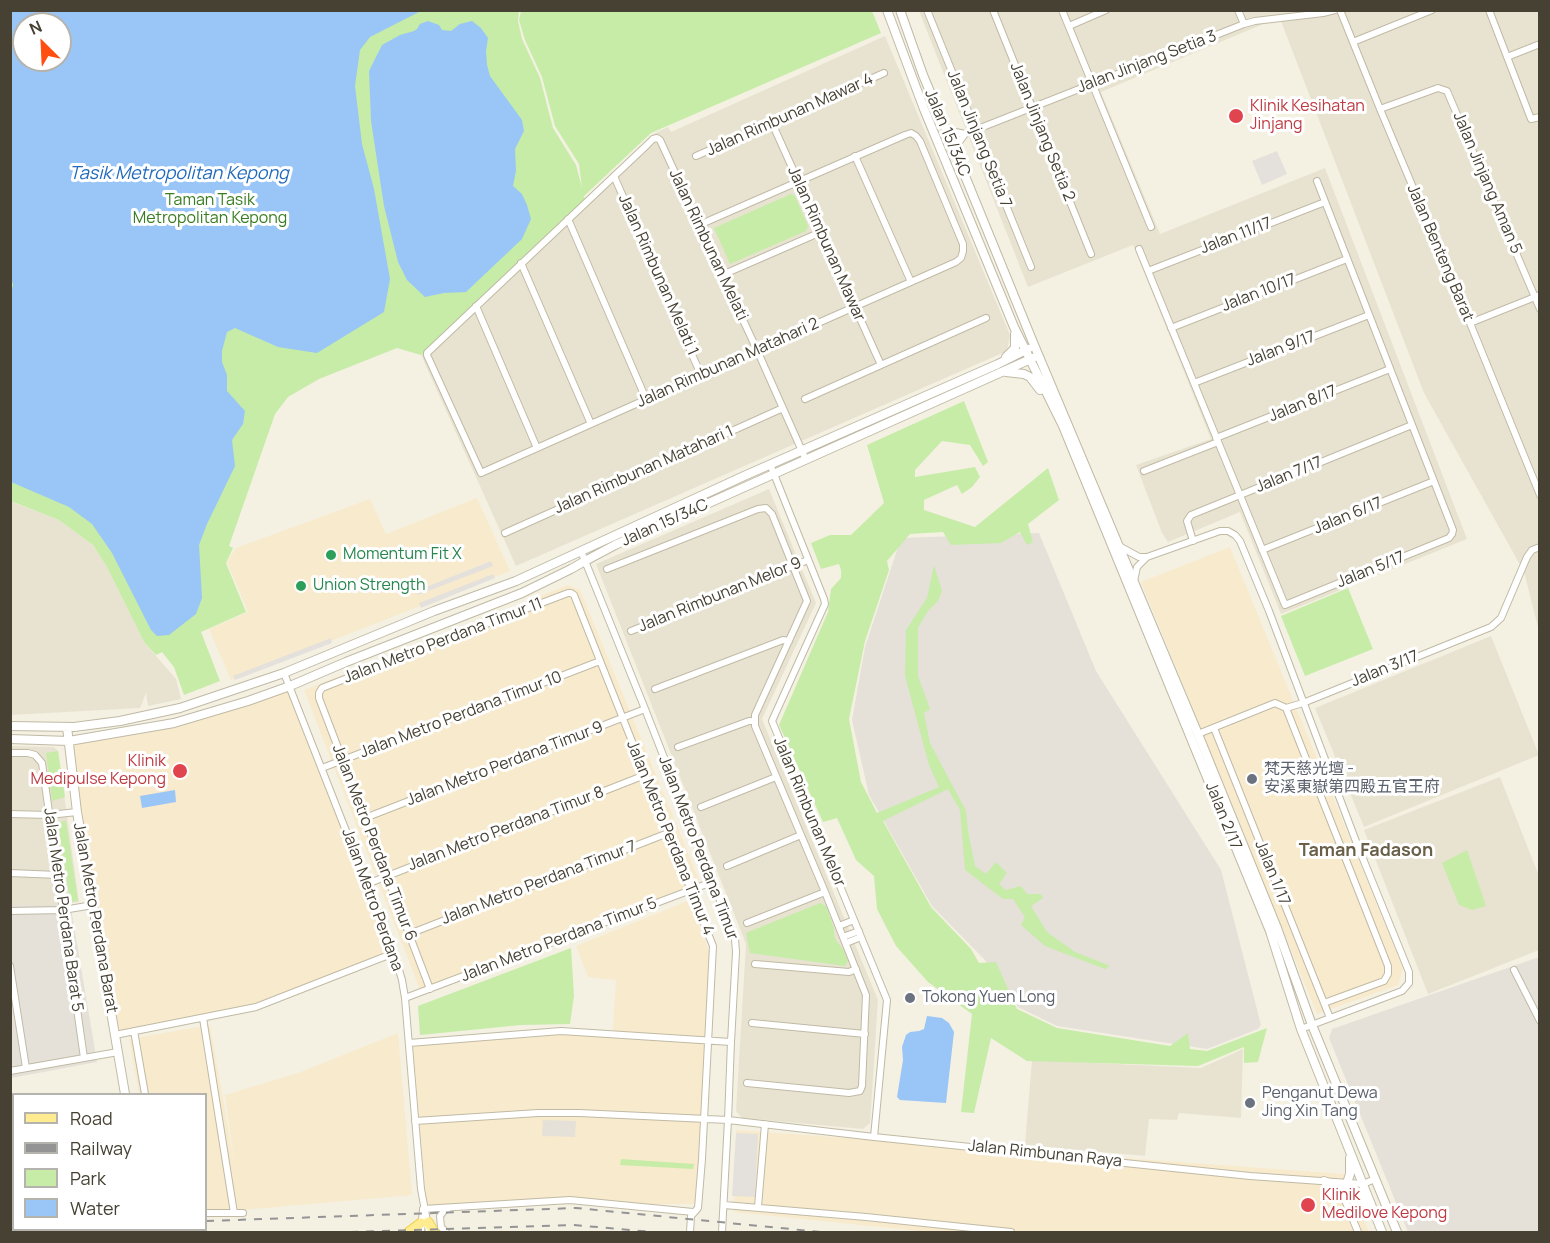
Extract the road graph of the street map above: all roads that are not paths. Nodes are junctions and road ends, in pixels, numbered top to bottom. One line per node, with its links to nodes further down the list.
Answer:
1 (887, 10): 52 (street, Jalan 15/34C)
2 (900, 10): 23 (street, Jalan 15/34C)
3 (927, 10): 24 (street, Jalan Jinjang Setia 7)
4 (993, 10): 19 (street, Jalan Jinjang Setia 2)
5 (1062, 10): 13 (street)
6 (1106, 10): 13 (street)
7 (1238, 10): 12 (street)
8 (1335, 10): 12 (street, Jalan Jinjang Setia 3)
9 (1340, 10): 14 (street, Jalan Benteng Barat)
10 (1432, 10): 14 (street)
11 (1489, 10): 16 (street)
12 (1244, 24): 18 (street, Jalan Jinjang Setia 3)
13 (1069, 26): 18 (street)
14 (1353, 42): 20 (street, Jalan Benteng Barat)
15 (1539, 44): 16 (street)
16 (1507, 57): 21 (street)
17 (884, 73): 22 (street, Jalan Rimbunan Mawar 4)
18 (1093, 84): 19 (street, Jalan Jinjang Setia 3); 35 (street)
19 (1033, 107): 24 (street, Jalan Jinjang Setia 3); 38 (street, Jalan Jinjang Setia 2)
20 (1380, 109): 45 (street, Jalan Jinjang Aman 5); 51 (street, Jalan Benteng Barat)
21 (1539, 117)
22 (772, 123): 27 (street, Jalan Rimbunan Mawar 4); 30 (street, Jalan Rimbunan Mawar)
23 (946, 130): 25 (street); 26 (street, Jalan 15/34C)
24 (975, 130): 25 (street, Jalan Jinjang Setia 3); 41 (street, Jalan Jinjang Setia 7)
25 (965, 134): 26 (street)
26 (954, 149): 54 (street, Jalan 15/34C)
27 (696, 156)
28 (855, 156): 30 (street); 44 (street); 44 (street, Jalan Rimbunan Matahari 2)
29 (614, 176): 33 (street); 34 (street, Jalan Rimbunan Melati); 63 (street, Jalan Rimbunan Melati 1)
30 (798, 181): 34 (street); 36 (street, Jalan Rimbunan Mawar)
31 (1317, 181): 32 (street)
32 (1325, 202): 39 (street); 42 (street, Jalan 11/17)
33 (568, 219): 40 (street); 65 (street)
34 (699, 225): 43 (street, Jalan Rimbunan Melati)
35 (1151, 227)
36 (821, 232): 43 (street); 47 (street, Jalan Rimbunan Mawar)
37 (1139, 249): 42 (street)
38 (1091, 254)
39 (1347, 259): 49 (street); 53 (street, Jalan 10/17)
40 (522, 263): 46 (street); 69 (street)
41 (1031, 267)
42 (1148, 271): 53 (street)
43 (722, 275): 55 (street, Jalan Rimbunan Melati)
44 (911, 282): 47 (street, Jalan Rimbunan Matahari 2)
45 (1537, 296): 48 (street, Jalan Jinjang Aman 5); 51 (street)
46 (476, 306): 72 (street); 72 (street, Jalan Rimbunan Matahari 2)
47 (855, 307): 55 (street, Jalan Rimbunan Matahari 2); 60 (street, Jalan Rimbunan Mawar)
48 (1539, 309)
49 (1369, 315): 61 (street); 64 (street, Jalan 9/17)
50 (986, 318): 60 (street)
51 (1470, 323): 80 (street, Jalan Benteng Barat)
52 (1014, 327): 56 (street, Jalan 15/34C); 59 (street)
53 (1171, 328): 64 (street)
54 (1034, 346): 56 (street, Jalan 15/34C); 57 (street, Jalan 2/17)
55 (757, 350): 63 (street, Jalan Rimbunan Matahari 2); 68 (street, Jalan Rimbunan Melati)
56 (1025, 350): 58 (street, Jalan 2/17); 59 (street, Jalan 15/34C)
57 (1039, 356): 58 (street, Jalan 15/34C); 83 (street, Jalan 2/17)
58 (1029, 360): 62 (street, Jalan 15/34C); 67 (street, Jalan 2/17)
59 (998, 364): 73 (street, Jalan 15/34C)
60 (881, 365): 66 (street)
61 (1390, 369): 70 (street); 71 (street, Jalan 8/17)
62 (1001, 372): 67 (street); 74 (street, Jalan 15/34C)
63 (701, 375): 65 (street, Jalan Rimbunan Matahari 2)
64 (1194, 383): 71 (street)
65 (646, 399): 69 (street, Jalan Rimbunan Matahari 2)
66 (806, 399)
67 (1050, 401): 155 (street, Jalan 2/17)
68 (783, 408): 73 (street, Jalan Rimbunan Melati); 81 (street, Jalan Rimbunan Matahari 1)
69 (591, 424): 72 (street, Jalan Rimbunan Matahari 2)
70 (1412, 425): 78 (street); 79 (street, Jalan 7/17)
71 (1217, 440): 76 (street, Jalan 8/17); 79 (street)
72 (537, 448)
73 (802, 450): 74 (street, Jalan Rimbunan Melati); 75 (street, Jalan 15/34C)
74 (806, 460): 77 (street, Jalan 15/34C)
75 (770, 464): 77 (street, Jalan Rimbunan Melor); 86 (street, Jalan 15/34C)
76 (1144, 471)
77 (773, 474): 88 (street, Jalan Rimbunan Melor); 89 (street, Jalan 15/34C)
78 (1434, 481): 85 (street, Jalan 6/17); 85 (street, Jalan 5/17)
79 (1239, 495): 82 (street, Jalan 7/17); 85 (street)
80 (1539, 495)
81 (505, 533)
82 (1193, 540): 87 (street); 101 (street)
83 (1119, 546): 87 (street); 92 (street, Jalan 2/17)
84 (1539, 547): 101 (street, Jalan 3/17)
85 (1262, 550)
86 (581, 551): 89 (street, Jalan Metro Perdana Timur); 97 (street, Jalan 15/34C)
87 (1147, 557): 92 (street)
88 (808, 560): 90 (street, Jalan Rimbunan Melor 9); 136 (street, Jalan Rimbunan Melor)
89 (585, 561): 98 (street, Jalan 15/34C); 103 (street, Jalan Metro Perdana Timur)
90 (794, 566): 91 (street); 94 (street, Jalan Rimbunan Melor 9); 95 (street)
91 (606, 569)
92 (1134, 581): 109 (street, Jalan 2/17)
93 (574, 595): 96 (street, Jalan Metro Perdana Timur 4); 100 (street, Jalan Metro Perdana Timur 11)
94 (632, 631)
95 (789, 641): 99 (street); 105 (street)
96 (600, 662): 104 (street, Jalan Metro Perdana Timur 4); 114 (street, Jalan Metro Perdana Timur 10)
97 (284, 673): 98 (street, Jalan Metro Perdana); 107 (street, Jalan 15/34C)
98 (290, 686): 111 (street, Jalan 15/34C); 115 (street, Jalan Metro Perdana)
99 (655, 689)
100 (319, 698): 114 (street, Jalan Metro Perdana Timur 6)
101 (1303, 703): 102 (street, Jalan 3/17); 151 (street)
102 (1286, 708): 108 (street, Jalan 3/17); 149 (street)
103 (645, 709): 104 (street, Jalan Metro Perdana Timur 9); 129 (street, Jalan Metro Perdana Timur)
104 (623, 718): 116 (street, Jalan Metro Perdana Timur 4); 122 (street, Jalan Metro Perdana Timur 9)
105 (754, 721): 112 (street); 117 (street)
106 (10, 726): 107 (street)
107 (67, 727): 111 (street, Jalan Metro Perdana Barat)
108 (1214, 728): 109 (street, Jalan 3/17); 149 (street, Jalan 1/17)
109 (1198, 734): 154 (street, Jalan 2/17)
110 (10, 739): 111 (street)
111 (69, 741): 119 (street, Jalan Metro Perdana Barat)
112 (678, 747)
113 (10, 753): 121 (street, Jalan Metro Perdana Barat 5)
114 (343, 760): 115 (street, Jalan Metro Perdana Timur 10); 122 (street, Jalan Metro Perdana Timur 6)
115 (322, 768): 130 (street, Jalan Metro Perdana)
116 (645, 775): 123 (street, Jalan Metro Perdana Timur 4); 128 (street, Jalan Metro Perdana Timur 8)
117 (776, 777): 118 (street); 124 (street)
118 (701, 807)
119 (77, 812): 121 (street); 133 (street, Jalan Metro Perdana Barat)
120 (10, 814): 121 (street)
121 (49, 815): 127 (street, Jalan Metro Perdana Barat 5)
122 (365, 818): 128 (street, Jalan Metro Perdana Timur 6)
123 (668, 833): 131 (street, Jalan Metro Perdana Timur 4); 139 (street, Jalan Metro Perdana Timur 7)
124 (801, 835): 125 (street); 132 (street)
125 (726, 866)
126 (10, 873): 127 (street)
127 (58, 875): 134 (street, Jalan Metro Perdana Barat 5)
128 (387, 876): 130 (street, Jalan Metro Perdana Timur 8); 139 (street, Jalan Metro Perdana Timur 6)
129 (712, 882): 131 (street, Jalan Metro Perdana Timur 5); 160 (street, Jalan Metro Perdana Timur)
130 (367, 884): 142 (street, Jalan Metro Perdana)
131 (691, 890): 147 (street, Jalan Metro Perdana Timur 5); 159 (street, Jalan Metro Perdana Timur 4)
132 (825, 892): 137 (street); 138 (street)
133 (93, 905): 134 (street); 158 (street, Jalan Metro Perdana Barat)
134 (63, 910): 135 (street); 163 (street, Jalan Metro Perdana Barat 5)
135 (10, 911)
136 (854, 920): 138 (street); 140 (street, Jalan Rimbunan Melor)
137 (747, 923)
138 (839, 926): 141 (street)
139 (409, 934): 147 (street, Jalan Metro Perdana Timur 6)
140 (860, 934): 141 (street); 173 (street, Jalan Rimbunan Melor)
141 (844, 940): 145 (street)
142 (394, 953): 148 (street, Jalan Metro Perdana); 150 (street)
143 (755, 964): 145 (street)
144 (10, 966): 164 (street)
145 (856, 969): 157 (street)
146 (1514, 970): 152 (street)
147 (430, 989): 148 (street, Jalan Metro Perdana Timur 5)
148 (405, 998): 161 (street, Jalan Metro Perdana)
149 (1324, 1003): 151 (street, Jalan 1/17)
150 (203, 1018): 156 (street); 185 (street)
151 (1330, 1018): 154 (street)
152 (1539, 1021)
153 (752, 1023): 157 (street)
154 (1312, 1025): 155 (street); 175 (street, Jalan 2/17)
155 (1301, 1029): 174 (street, Jalan 2/17)
156 (134, 1031): 158 (street); 168 (street)
157 (865, 1034): 166 (street)
158 (115, 1035): 162 (street, Jalan Metro Perdana Barat)
159 (707, 1041): 160 (street); 161 (street); 169 (street, Jalan Metro Perdana Timur 4)
160 (731, 1042): 170 (street, Jalan Metro Perdana Timur)
161 (408, 1043): 171 (street, Jalan Metro Perdana)
162 (118, 1052): 163 (street); 167 (street, Jalan Metro Perdana Barat)
163 (84, 1058): 164 (street)
164 (26, 1068): 165 (street)
165 (10, 1071)
166 (747, 1083)
167 (125, 1093)
168 (145, 1093)
169 (704, 1119): 170 (street, Jalan Rimbunan Raya); 171 (street, Jalan Rimbunan Raya); 183 (street, Jalan Metro Perdana Timur 4)
170 (728, 1120): 172 (street, Jalan Rimbunan Raya); 179 (street, Jalan Metro Perdana Timur)
171 (415, 1121): 182 (street, Jalan Metro Perdana)
172 (765, 1124): 173 (street, Jalan Rimbunan Raya); 181 (street)
173 (874, 1137): 176 (street, Jalan Rimbunan Raya)
174 (1349, 1150): 177 (street, Jalan 2/17); 178 (street)
175 (1375, 1179): 177 (street); 198 (street, Jalan 2/17)
176 (1324, 1181): 178 (street)
177 (1363, 1184): 178 (street); 187 (street, Jalan 2/17)
178 (1343, 1185): 187 (street); 196 (street)
179 (724, 1205): 181 (street); 189 (street, Jalan Metro Perdana Timur)
180 (454, 1207): 182 (street); 183 (street); 193 (street)
181 (758, 1207): 195 (street)
182 (423, 1209): 188 (street, Jalan Metro Perdana)
183 (693, 1212): 194 (street, Jalan Metro Perdana Timur 4)
184 (207, 1213): 185 (street)
185 (234, 1213): 186 (street)
186 (243, 1213)
187 (1374, 1215): 197 (street, Jalan 2/17)
188 (423, 1226): 190 (main road); 191 (street, Jalan Metro Perdana); 192 (main road)
189 (722, 1232)
190 (409, 1233)
191 (429, 1233)
192 (434, 1233)
193 (446, 1233)
194 (690, 1233)
195 (1011, 1233)
196 (1358, 1233)
197 (1382, 1233)
198 (1397, 1233)

